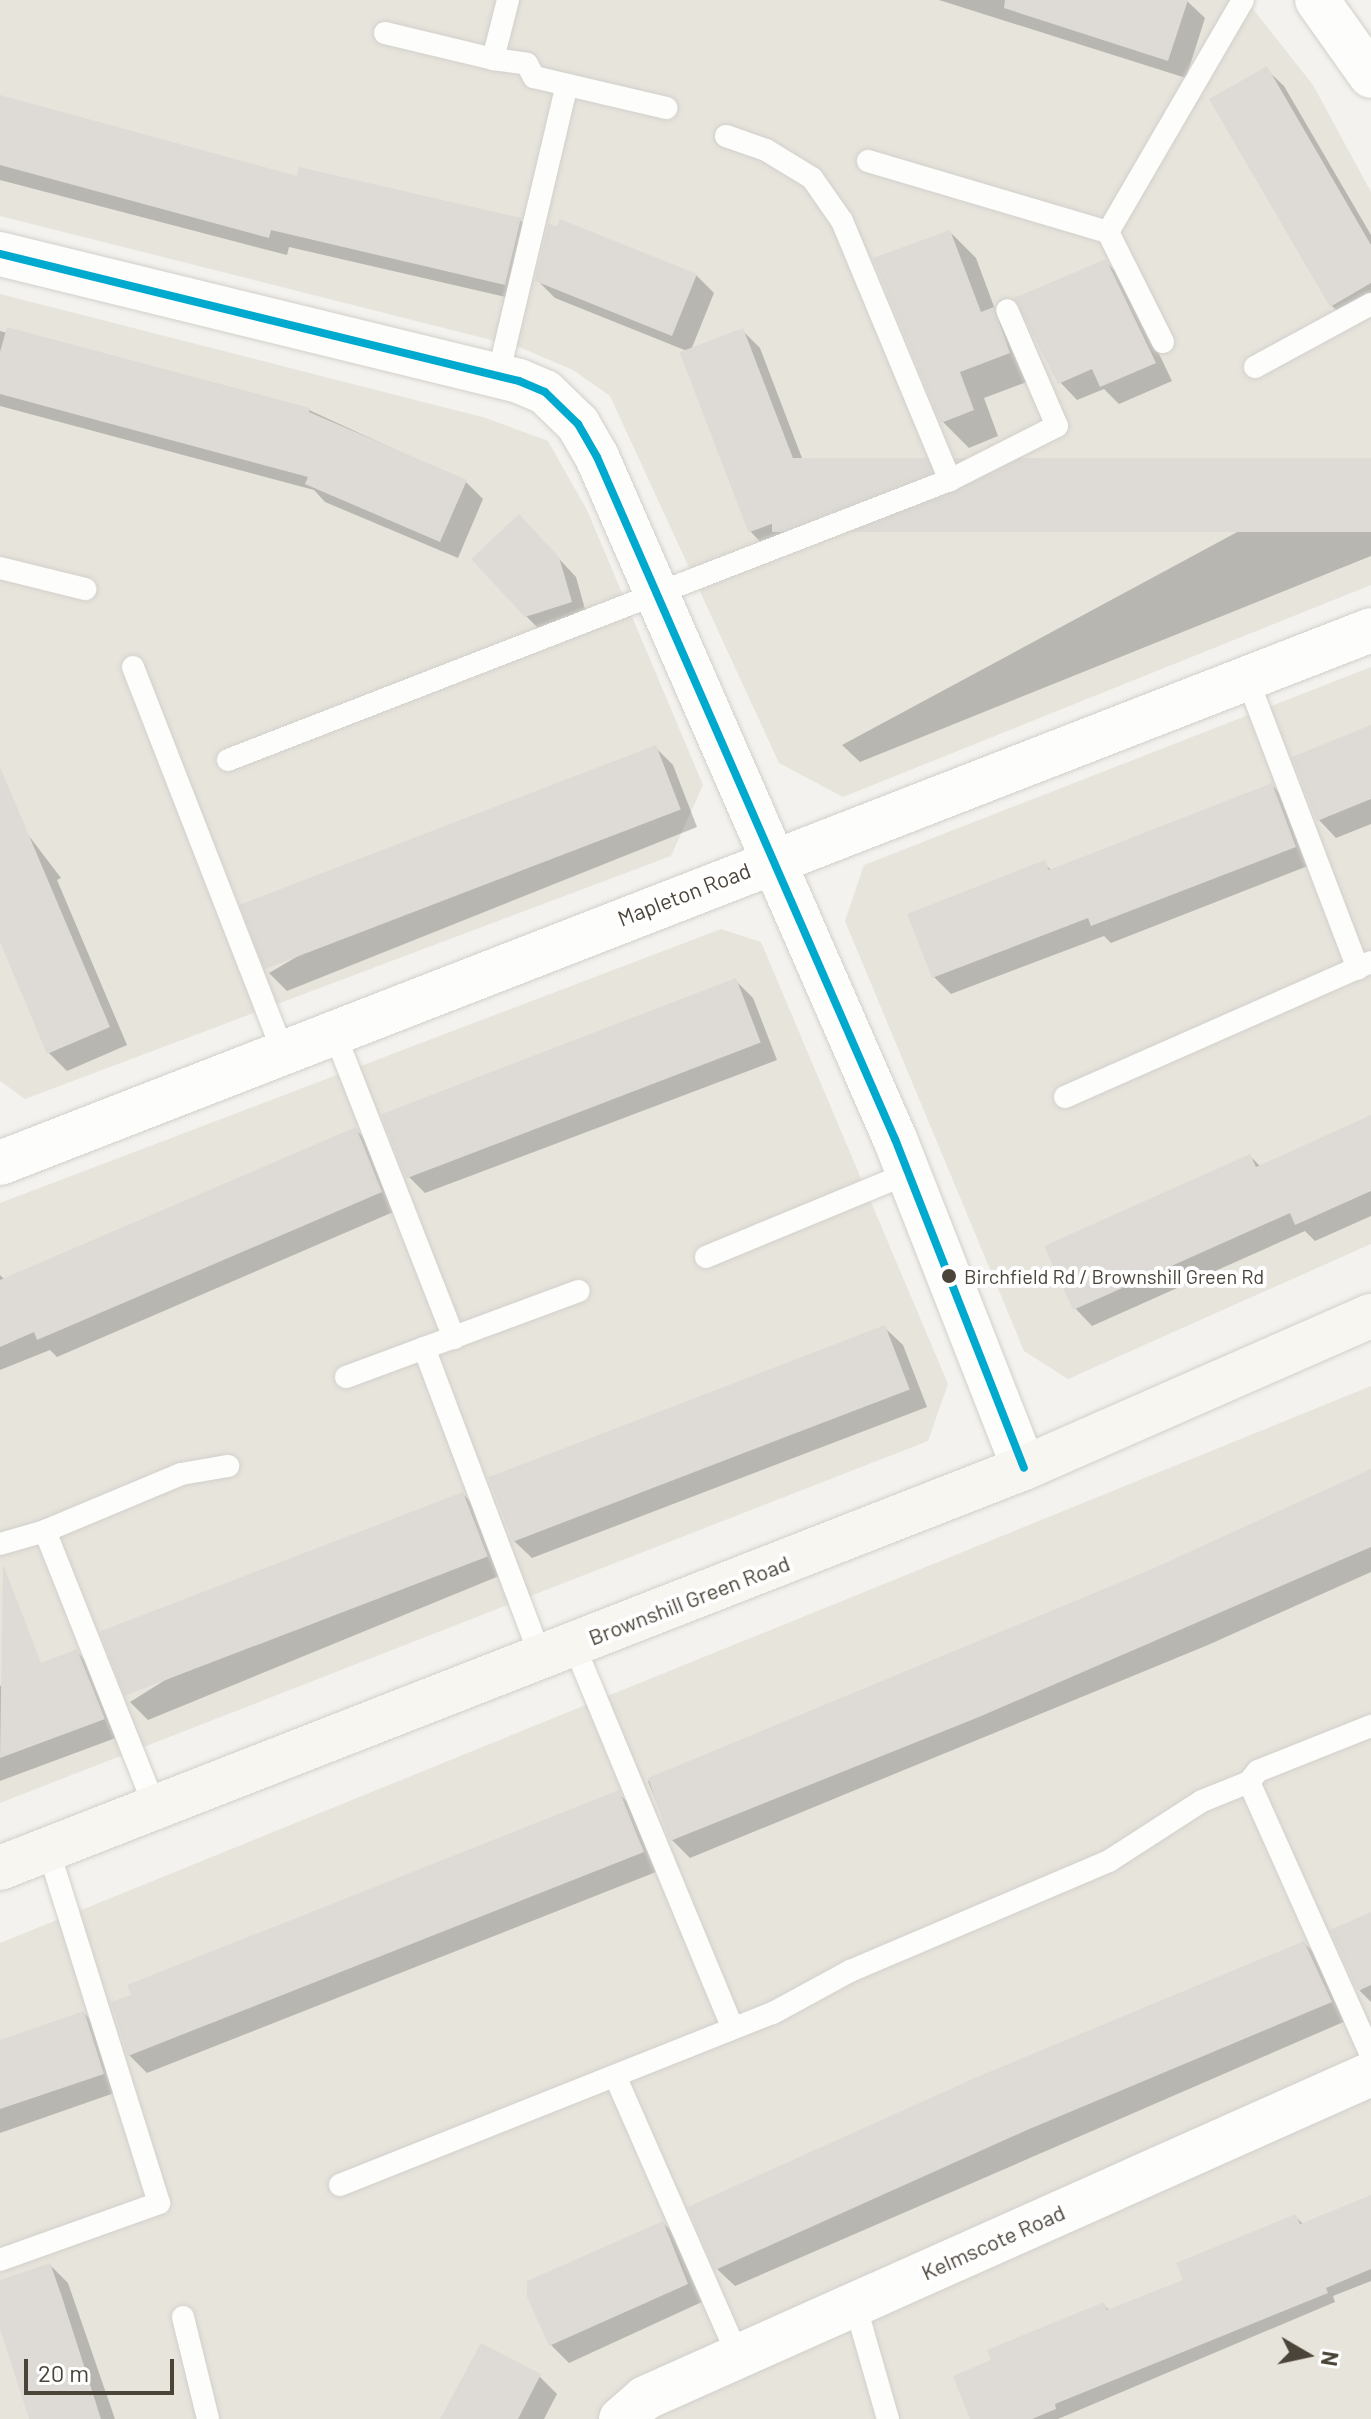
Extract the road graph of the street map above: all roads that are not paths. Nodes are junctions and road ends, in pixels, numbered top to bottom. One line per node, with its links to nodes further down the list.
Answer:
1 (508, 0): 5 (lane)
2 (1243, 0): 11 (lane)
3 (1317, 0): 6 (street)
4 (385, 33): 5 (lane)
5 (493, 59): 7 (lane)
6 (1371, 76)
7 (567, 85): 8 (lane); 17 (lane)
8 (666, 108)
9 (726, 136): 18 (lane)
10 (868, 161): 11 (lane)
11 (1108, 232): 15 (lane)
12 (0, 254): 17 (street)
13 (1371, 304): 16 (lane)
14 (1007, 310): 18 (lane)
15 (1163, 342)
16 (1255, 367)
17 (498, 376): 21 (street)
18 (950, 480): 21 (lane)
19 (0, 568): 20 (lane)
20 (85, 589)
21 (657, 592): 25 (lane); 26 (street)
22 (1371, 630): 24 (street, Mapleton Road)
23 (133, 667): 29 (lane)
24 (1247, 678): 26 (street, Mapleton Road); 27 (lane)
25 (228, 760)
26 (769, 861): 28 (street, Mapleton Road); 32 (street)
27 (1364, 965): 30 (lane)
28 (334, 1032): 29 (street, Mapleton Road); 36 (lane)
29 (282, 1050): 31 (street, Mapleton Road)
30 (1065, 1097)
31 (0, 1163)
32 (909, 1173): 33 (lane); 40 (street)
33 (706, 1257)
34 (579, 1291): 36 (lane)
35 (1371, 1316): 40 (street, Brownshill Green Road)
36 (454, 1338): 37 (lane)
37 (424, 1348): 38 (lane); 43 (lane)
38 (346, 1377)
39 (228, 1466): 41 (lane)
40 (1024, 1468): 43 (street, Brownshill Green Road)
41 (45, 1531): 42 (lane); 46 (lane)
42 (0, 1544)
43 (558, 1651): 46 (street, Brownshill Green Road); 49 (lane)
44 (1371, 1726): 45 (lane)
45 (1249, 1782): 49 (lane); 50 (lane)
46 (155, 1807): 47 (street, Brownshill Green Road)
47 (48, 1849): 48 (street, Brownshill Green Road); 54 (lane)
48 (0, 1868)
49 (732, 2027): 52 (lane)
50 (1371, 2055)
51 (1371, 2074): 55 (street, Kelmscote Road)
52 (616, 2078): 53 (lane); 57 (lane)
53 (340, 2185)
54 (0, 2260)
55 (855, 2304): 57 (street, Kelmscote Road); 60 (lane)
56 (183, 2317): 58 (lane)
57 (738, 2356): 59 (street, Kelmscote Road)
58 (208, 2419)
59 (621, 2419)
60 (888, 2419)

